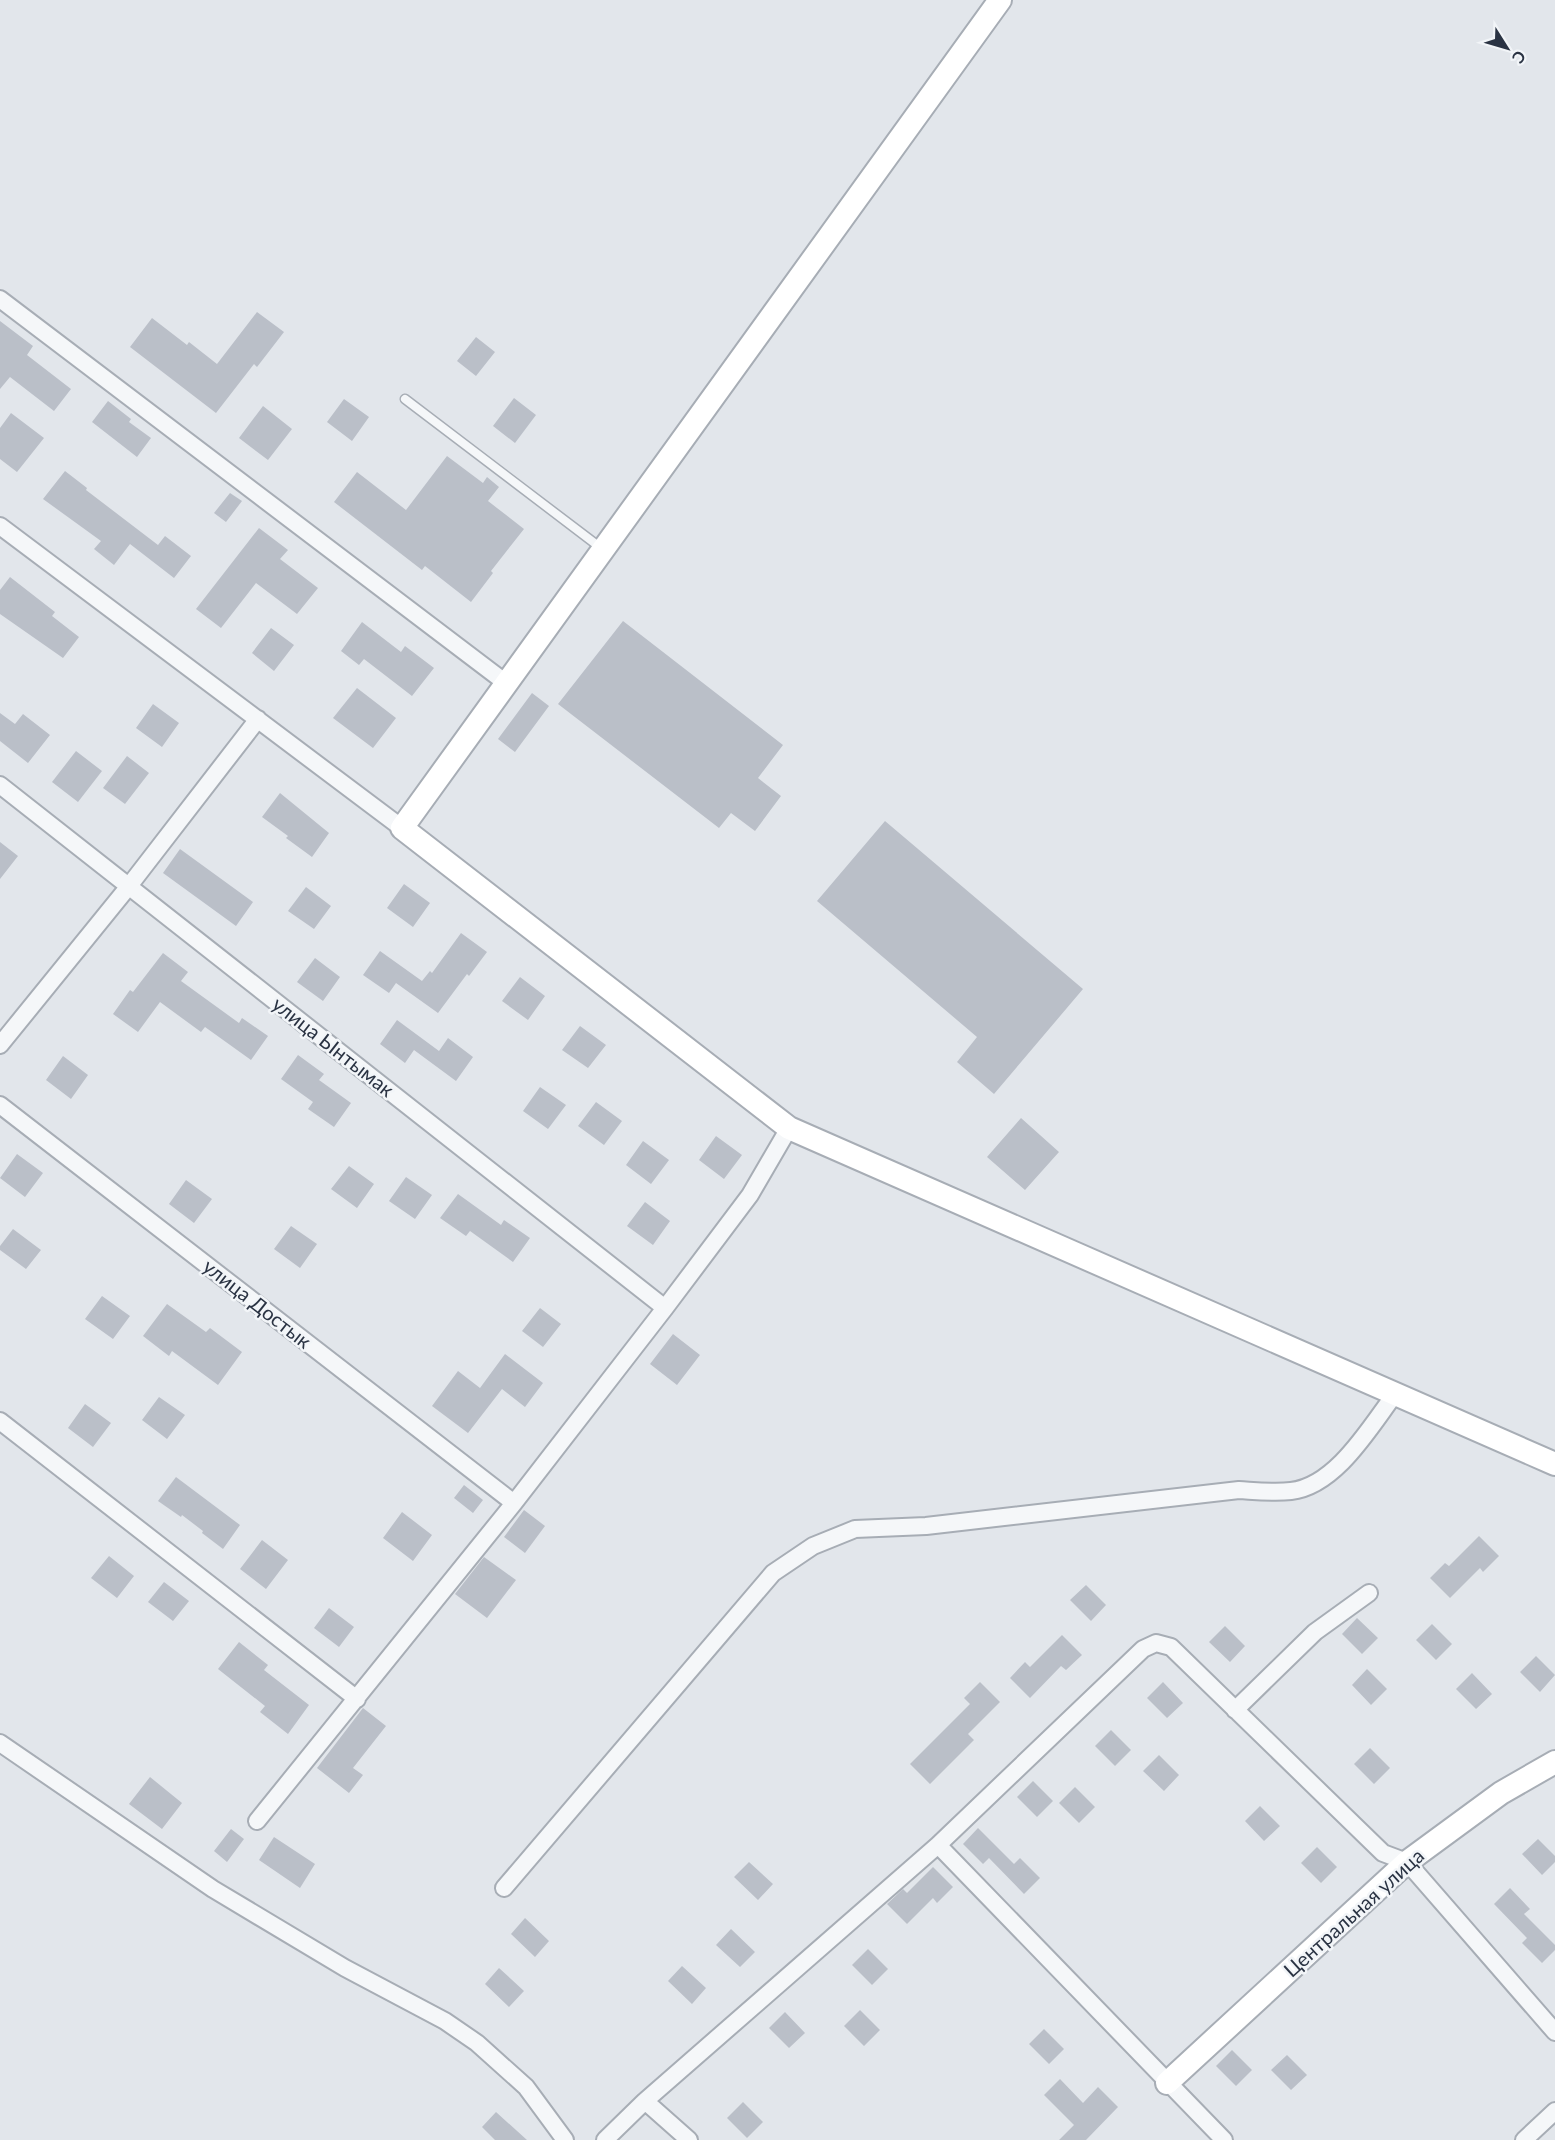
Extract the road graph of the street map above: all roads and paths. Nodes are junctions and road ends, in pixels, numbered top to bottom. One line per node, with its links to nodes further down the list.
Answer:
1 (1000, 0): 5 (street)
2 (0, 299): 6 (street)
3 (405, 399): 5 (lane)
4 (0, 526): 7 (street)
5 (604, 550): 6 (street)
6 (506, 683): 9 (street)
7 (258, 719): 9 (street); 10 (street)
8 (0, 785): 10 (street, улица Ынтымак)
9 (402, 828): 13 (street)
10 (129, 886): 11 (street); 14 (street, улица Ынтымак)
11 (0, 1045)
12 (0, 1105): 18 (street, улица Достык)
13 (789, 1128): 14 (street); 15 (street)
14 (665, 1308): 18 (street)
15 (1395, 1394): 17 (street); 27 (street)
16 (0, 1421): 20 (street)
17 (1555, 1464)
18 (514, 1503): 20 (street)
19 (1369, 1593): 21 (street)
20 (357, 1699): 24 (street)
21 (1235, 1710): 25 (street); 26 (street)
22 (0, 1743): 32 (street)
23 (1555, 1762): 26 (street, Центральная улица)
24 (257, 1821)
25 (938, 1845): 29 (street); 30 (street)
26 (1407, 1862): 28 (street); 29 (street, Центральная улица)
27 (504, 1888)
28 (1555, 2032)
29 (1167, 2083): 35 (street)
30 (645, 2100): 33 (street); 34 (street)
31 (1555, 2111): 36 (street)
32 (565, 2140)
33 (605, 2140)
34 (689, 2140)
35 (1224, 2140)
36 (1524, 2140)

